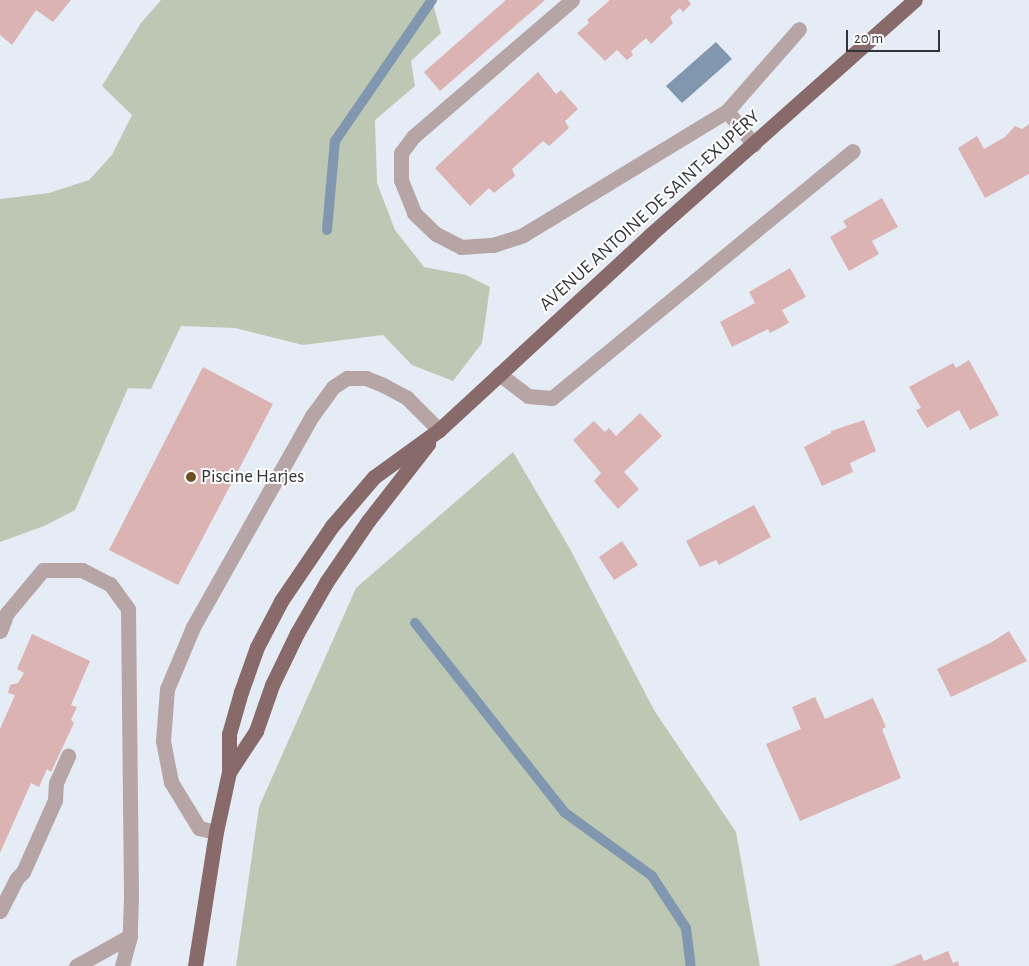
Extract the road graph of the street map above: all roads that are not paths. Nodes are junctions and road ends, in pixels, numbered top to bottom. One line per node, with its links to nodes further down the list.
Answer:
1 (572, 0): 4 (street)
2 (915, 0): 5 (main road, AVENUE ANTOINE DE SAINT-EXUPÉRY)
3 (799, 29): 4 (street)
4 (727, 111): 5 (street)
5 (754, 144): 7 (main road, AVENUE ANTOINE DE SAINT-EXUPÉRY)
6 (854, 151): 7 (street)
7 (499, 374): 8 (main road, AVENUE ANTOINE DE SAINT-EXUPÉRY)
8 (439, 430): 11 (main road, AVENUE ANTOINE DE SAINT-EXUPÉRY); 11 (main road, AVENUE ANTOINE DE SAINT-EXUPÉRY); 12 (street)
9 (0, 632): 14 (street)
10 (68, 756): 13 (street)
11 (229, 772): 12 (main road, AVENUE ANTOINE DE SAINT-EXUPÉRY)
12 (216, 832): 17 (main road, AVENUE ANTOINE DE SAINT-EXUPÉRY)
13 (0, 911)
14 (130, 936): 15 (street); 16 (street)
15 (76, 966)
16 (122, 966)
17 (195, 966)

